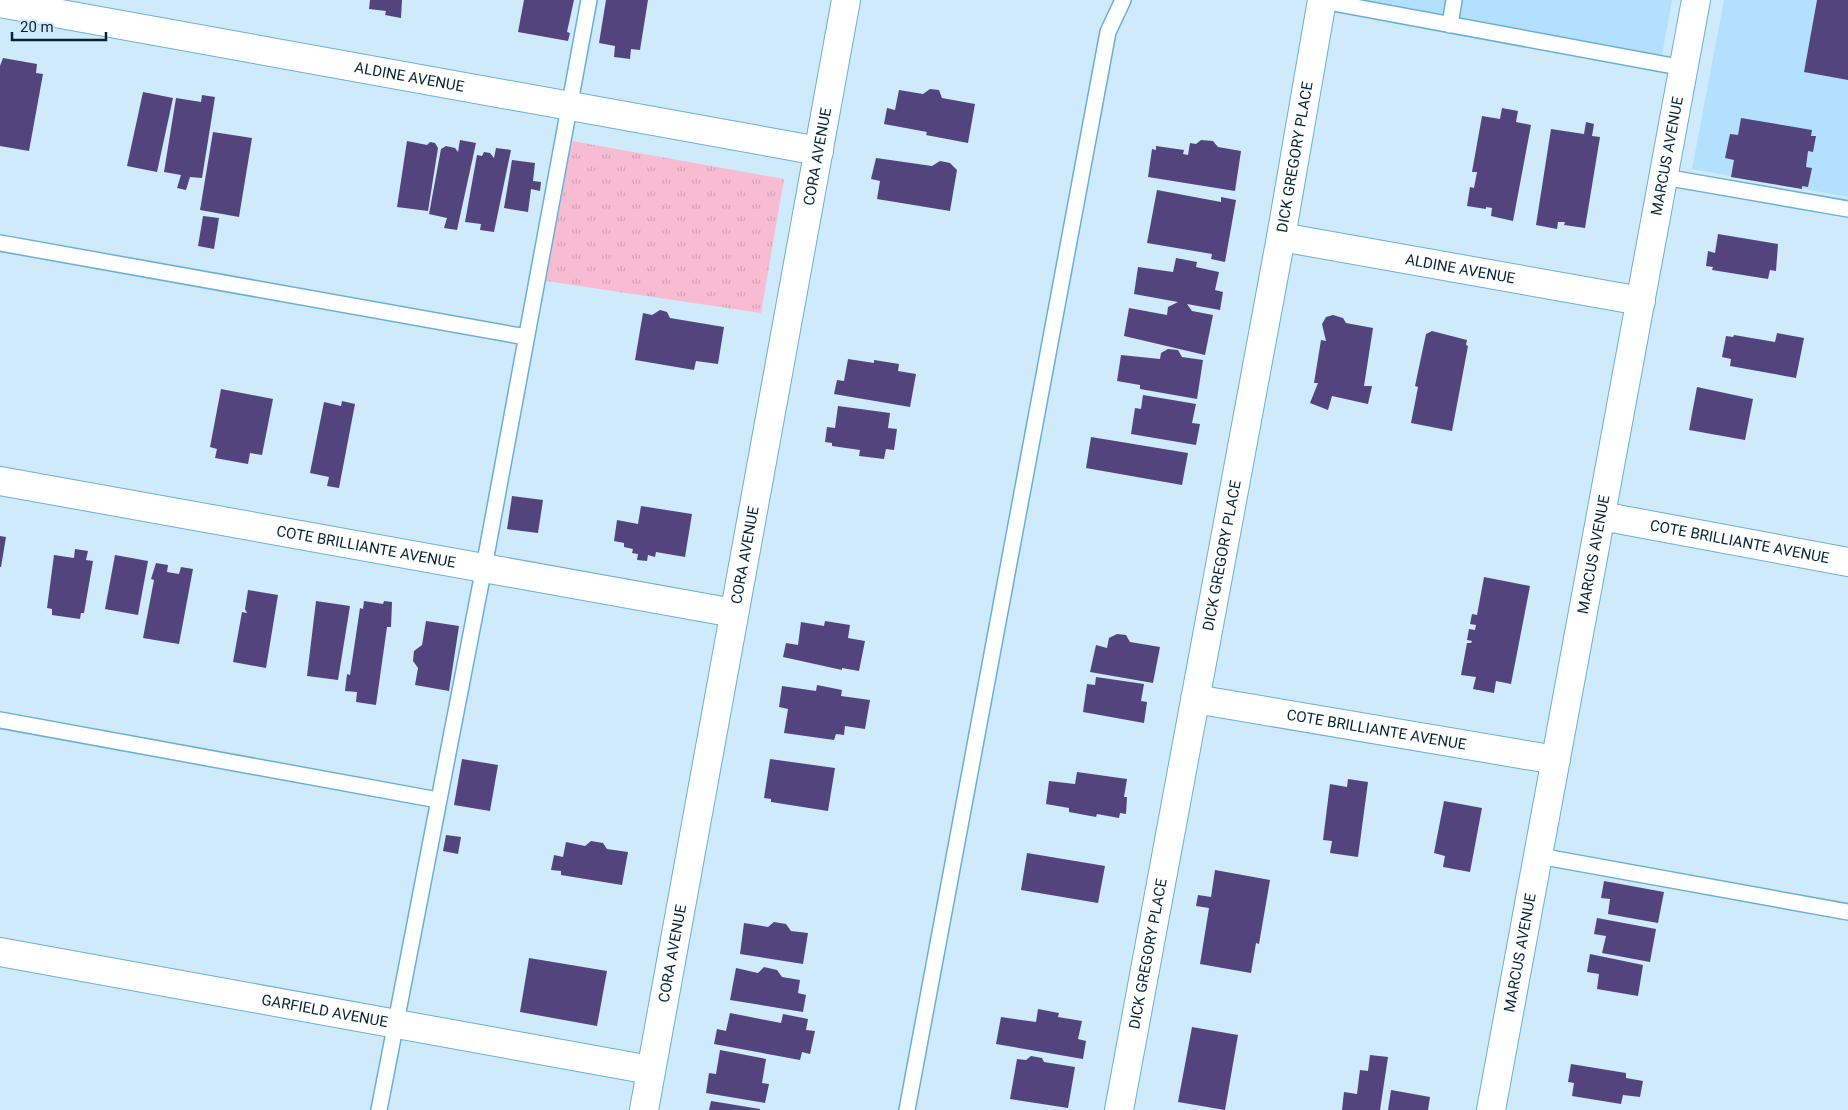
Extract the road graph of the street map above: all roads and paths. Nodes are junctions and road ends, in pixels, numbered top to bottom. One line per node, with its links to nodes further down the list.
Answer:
1 (589, 0): 10 (lane)
2 (846, 0): 11 (street, CORA AVENUE)
3 (1123, 0): 34 (lane)
4 (1320, 0): 8 (lane); 14 (street, DICK GREGORY PLACE)
5 (1454, 0): 8 (lane)
6 (1696, 0): 9 (street, MARCUS AVENUE)
7 (0, 3): 10 (street, ALDINE AVENUE)
8 (1450, 25): 9 (lane)
9 (1684, 68): 12 (street, MARCUS AVENUE)
10 (570, 105): 11 (street, ALDINE AVENUE); 17 (lane)
11 (819, 151): 22 (street, CORA AVENUE)
12 (1664, 177): 13 (lane); 16 (street, MARCUS AVENUE)
13 (1848, 210)
14 (1281, 236): 16 (street, ALDINE AVENUE); 23 (street, DICK GREGORY PLACE)
15 (0, 243): 17 (lane)
16 (1641, 301): 19 (street, MARCUS AVENUE)
17 (526, 337): 21 (lane)
18 (0, 481): 21 (street, COTE BRILLIANTE AVENUE)
19 (1601, 516): 20 (street, COTE BRILLIANTE AVENUE); 25 (street, MARCUS AVENUE)
20 (1848, 562)
21 (484, 568): 22 (street, COTE BRILLIANTE AVENUE); 26 (lane)
22 (734, 613): 31 (street, CORA AVENUE)
23 (1196, 700): 25 (street, COTE BRILLIANTE AVENUE); 35 (street, DICK GREGORY PLACE)
24 (0, 720): 26 (lane)
25 (1556, 760): 27 (street, MARCUS AVENUE)
26 (438, 800): 30 (lane)
27 (1539, 856): 28 (lane); 36 (street, MARCUS AVENUE)
28 (1848, 912)
29 (0, 952): 30 (street, GARFIELD AVENUE)
30 (394, 1024): 31 (street, GARFIELD AVENUE); 32 (lane)
31 (650, 1070): 33 (street, CORA AVENUE)
32 (379, 1110)
33 (644, 1110)
34 (907, 1110)
35 (1119, 1110)
36 (1491, 1110)

